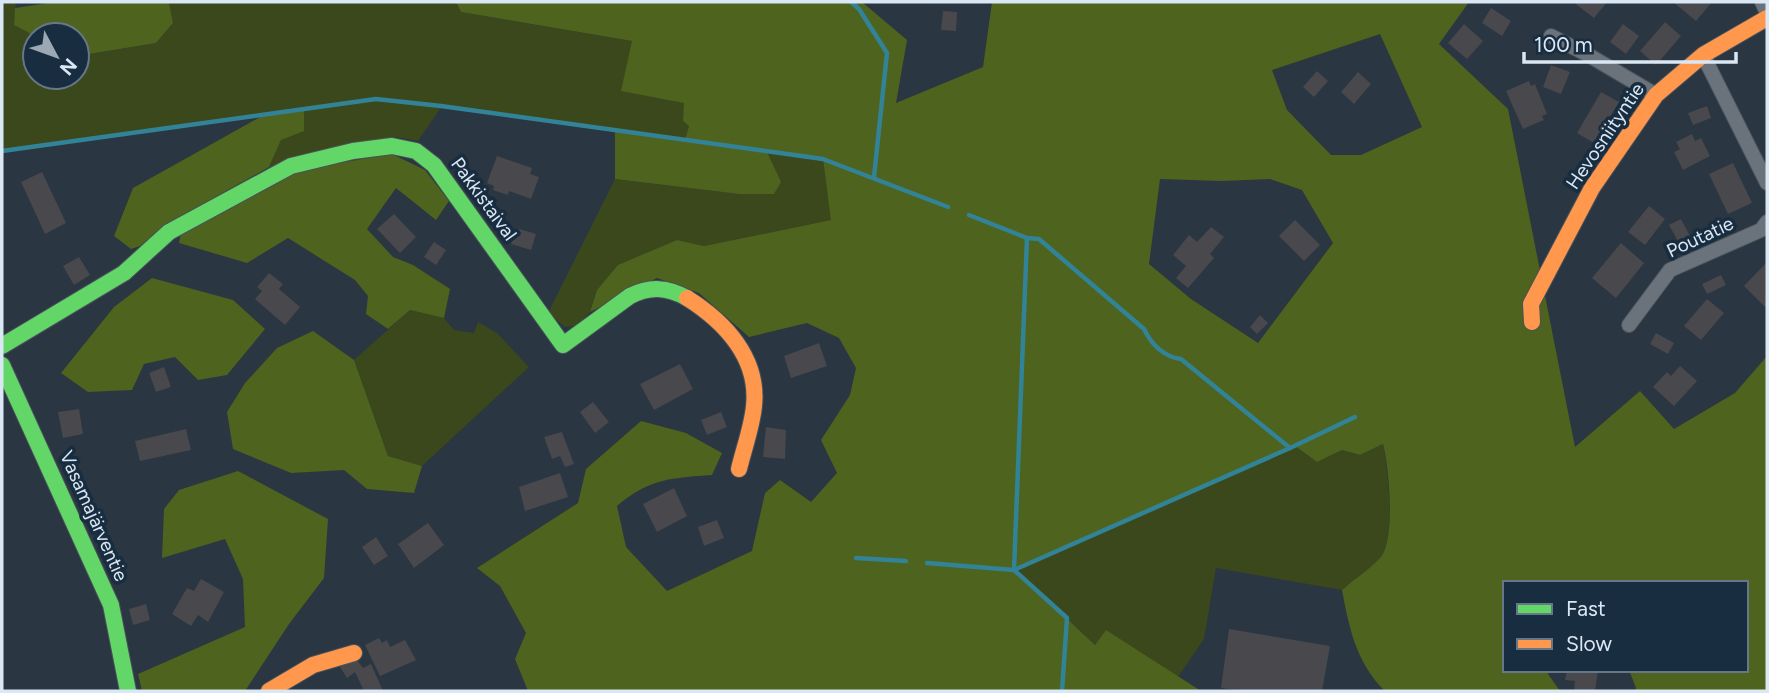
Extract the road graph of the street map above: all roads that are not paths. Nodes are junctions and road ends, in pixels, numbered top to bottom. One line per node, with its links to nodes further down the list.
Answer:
1 (1762, 2): 2 (street)
2 (1767, 15): 4 (street, Hevosniityntie)
3 (1551, 36): 5 (street)
4 (1703, 55): 5 (street, Hevosniityntie); 6 (street)
5 (1656, 95): 8 (street, Hevosniityntie)
6 (1767, 183)
7 (1767, 222): 9 (street, Poutatie)
8 (1532, 322)
9 (1629, 325)
10 (2, 346): 12 (street, Pakkistaival)
11 (2, 365): 14 (street, Vasamajärventie)
12 (739, 469)
13 (354, 653): 15 (street)
14 (128, 691)
15 (269, 691)

